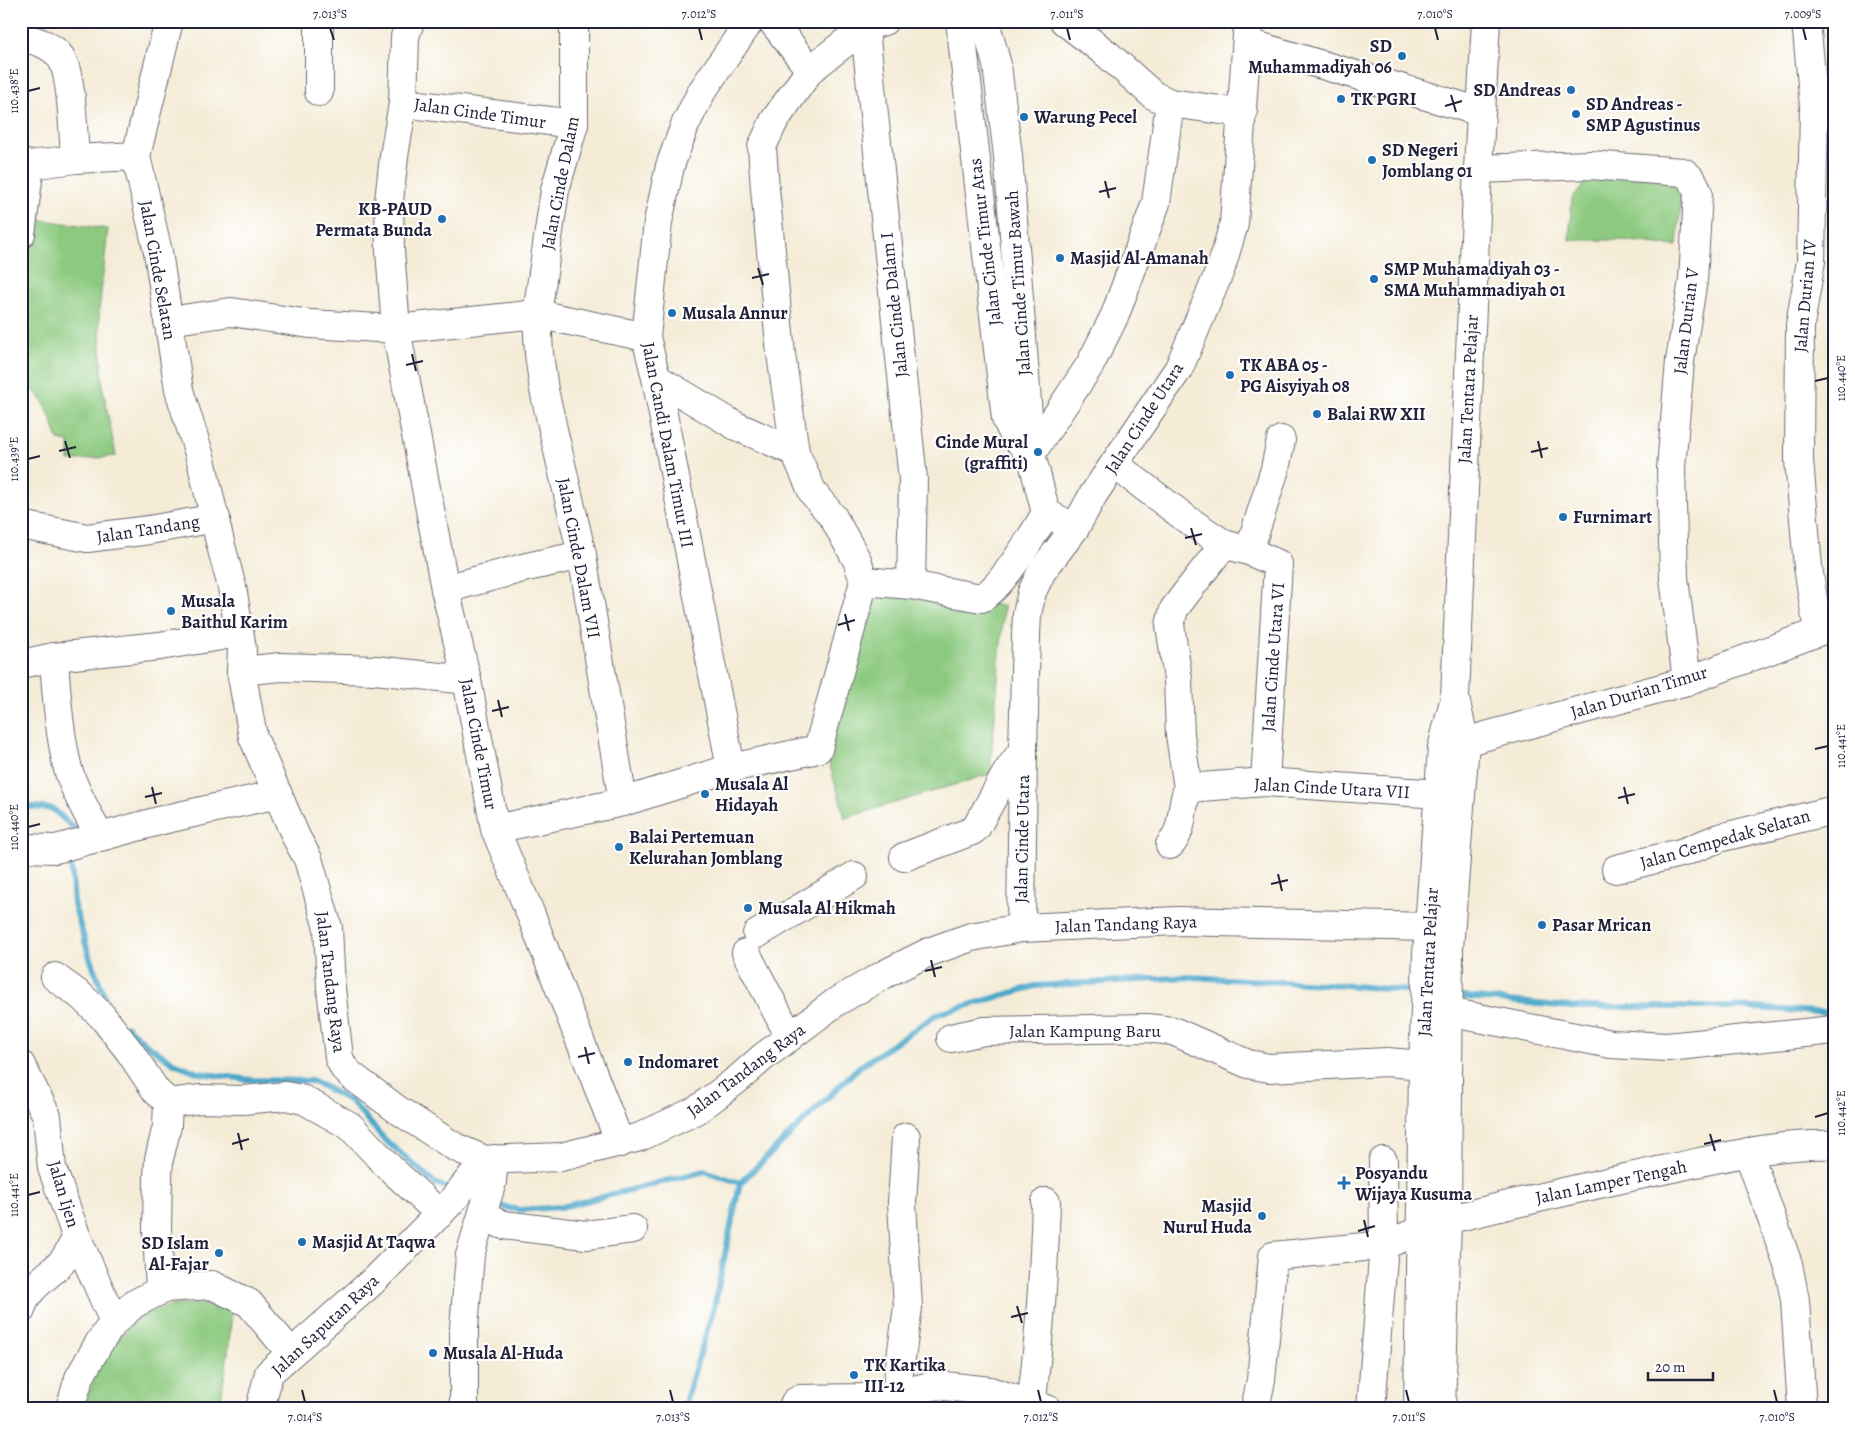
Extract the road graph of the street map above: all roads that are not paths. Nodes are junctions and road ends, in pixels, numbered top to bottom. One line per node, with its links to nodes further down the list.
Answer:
1 (169, 21): 22 (street, Jalan Cinde Selatan)
2 (318, 21): 16 (street)
3 (410, 21): 17 (street)
4 (574, 21): 21 (street, Jalan Cinde Dalam)
5 (750, 21): 30 (street, Jalan Candi Dalam Timur III)
6 (772, 21): 15 (street)
7 (960, 21): 34 (street, Jalan Cinde Timur Atas)
8 (985, 21): 34 (street, Jalan Cinde Timur Bawah)
9 (1064, 21): 18 (street)
10 (1486, 21): 19 (street, Jalan Tentara Pelajar)
11 (1806, 21): 45 (street, Jalan Durian IV)
12 (871, 23): 15 (street); 43 (street, Jalan Cinde Dalam I)
13 (1248, 32): 19 (street, Jalan Cinde Utara); 20 (street, Jalan Cinde Utara)
14 (21, 36): 23 (street)
15 (810, 70): 33 (street)
16 (319, 92)
17 (403, 103): 21 (street, Jalan Cinde Timur); 29 (street, Jalan Cinde Timur)
18 (1170, 103): 20 (street); 34 (street)
19 (1481, 112): 25 (street, Jalan Tentara Pelajar)
20 (1243, 113): 35 (street, Jalan Cinde Utara)
21 (574, 124): 27 (street, Jalan Cinde Dalam)
22 (136, 156): 23 (street); 28 (street, Jalan Cinde Selatan)
23 (75, 159): 24 (street)
24 (26, 164): 26 (street)
25 (1478, 169): 51 (street, Jalan Durian V); 52 (street, Jalan Tentara Pelajar)
26 (21, 234)
27 (537, 314): 29 (street); 30 (street); 41 (street, Jalan Cinde Dalam VII)
28 (168, 321): 29 (street); 37 (street, Jalan Cinde Selatan)
29 (396, 328): 44 (street, Jalan Cinde Timur)
30 (646, 337): 31 (street, Jalan Candi Dalam Timur III)
31 (656, 378): 33 (street); 54 (street, Jalan Candi Dalam Timur III)
32 (1281, 440): 40 (street)
33 (795, 452): 42 (street)
34 (1031, 454): 36 (street, Jalan Cinde Timur Bawah)
35 (1114, 464): 39 (street, Jalan Cinde Utara); 40 (street, Jalan Cinde Utara VI)
36 (1046, 512): 39 (street); 43 (street)
37 (216, 518): 38 (street, Jalan Tandang); 46 (street, Jalan Tandang Raya)
38 (21, 525)
39 (1075, 528): 53 (street, Jalan Cinde Utara)
40 (1236, 548): 55 (street, Jalan Cinde Utara VI); 56 (street)
41 (582, 555): 44 (street); 59 (street, Jalan Cinde Dalam VII)
42 (864, 581): 43 (street); 54 (street)
43 (911, 585)
44 (445, 589): 50 (street, Jalan Cinde Timur)
45 (1826, 628): 51 (street, Jalan Durian Timur)
46 (239, 633): 47 (street); 49 (street, Jalan Tandang Raya)
47 (54, 657): 48 (street); 62 (street)
48 (21, 664)
49 (241, 671): 50 (street); 57 (street, Jalan Tandang Raya)
50 (467, 680): 61 (street, Jalan Cinde Timur)
51 (1686, 680): 52 (street, Jalan Durian Timur)
52 (1453, 745): 58 (street, Jalan Tentara Pelajar); 70 (street, Jalan Tentara Pelajar)
53 (1023, 750): 65 (street, Jalan Cinde Utara); 69 (street, Jalan Cinde Utara)
54 (731, 768): 59 (street)
55 (1265, 782): 56 (street, Jalan Cinde Utara VII); 58 (street, Jalan Cinde Utara VII)
56 (1188, 788): 63 (street)
57 (278, 794): 62 (street); 84 (street, Jalan Tandang Raya)
58 (1439, 794): 68 (street, Jalan Tentara Pelajar)
59 (623, 802): 61 (street)
60 (1834, 810): 66 (street, Jalan Cempedak Selatan)
61 (494, 829): 80 (street, Jalan Cinde Timur)
62 (93, 839): 64 (street)
63 (1170, 844)
64 (21, 848)
65 (904, 857)
66 (1616, 869)
67 (854, 876): 74 (street)
68 (1428, 927): 69 (street, Jalan Tandang Raya); 70 (street, Jalan Tentara Pelajar)
69 (1021, 928): 74 (street, Jalan Tandang Raya)
70 (1438, 951): 72 (street, Jalan Tentara Pelajar)
71 (55, 977): 78 (street)
72 (1441, 1008): 73 (street); 77 (street, Jalan Tentara Pelajar); 88 (street, Jalan Tentara Pelajar)
73 (1834, 1030)
74 (790, 1037): 80 (street, Jalan Tandang Raya)
75 (951, 1038): 77 (street, Jalan Kampung Baru)
76 (21, 1065): 91 (street, Jalan Ijen)
77 (1423, 1065): 90 (street, Jalan Tentara Pelajar)
78 (168, 1102): 86 (street); 93 (street)
79 (906, 1137): 97 (street)
80 (620, 1143): 84 (street, Jalan Tandang Raya)
81 (1834, 1145): 82 (street, Jalan Lamper Tengah)
82 (1748, 1152): 88 (street, Jalan Lamper Tengah); 107 (street)
83 (1383, 1161): 92 (street)
84 (486, 1169): 86 (street, Jalan Saputan Raya); 87 (street)
85 (1046, 1202): 98 (street)
86 (445, 1208): 96 (street, Jalan Saputan Raya)
87 (482, 1216): 89 (street); 99 (street)
88 (1447, 1220): 90 (street, Jalan Lamper Tengah); 106 (street, Jalan Tentara Pelajar)
89 (633, 1229)
90 (1422, 1230): 92 (street, Jalan Lamper Tengah); 105 (street, Jalan Tentara Pelajar)
91 (77, 1238): 94 (street); 95 (street, Jalan Ijen)
92 (1384, 1245): 103 (street, Jalan Lamper Tengah); 104 (street)
93 (160, 1290): 95 (street); 96 (street)
94 (21, 1310)
95 (114, 1322): 100 (street)
96 (292, 1353): 101 (street, Jalan Saputan Raya)
97 (894, 1402): 98 (street); 102 (street)
98 (1038, 1407)
99 (468, 1408)
100 (70, 1409)
101 (260, 1409)
102 (792, 1409)
103 (1255, 1409)
104 (1372, 1409)
105 (1418, 1409)
106 (1441, 1409)
107 (1802, 1409)

